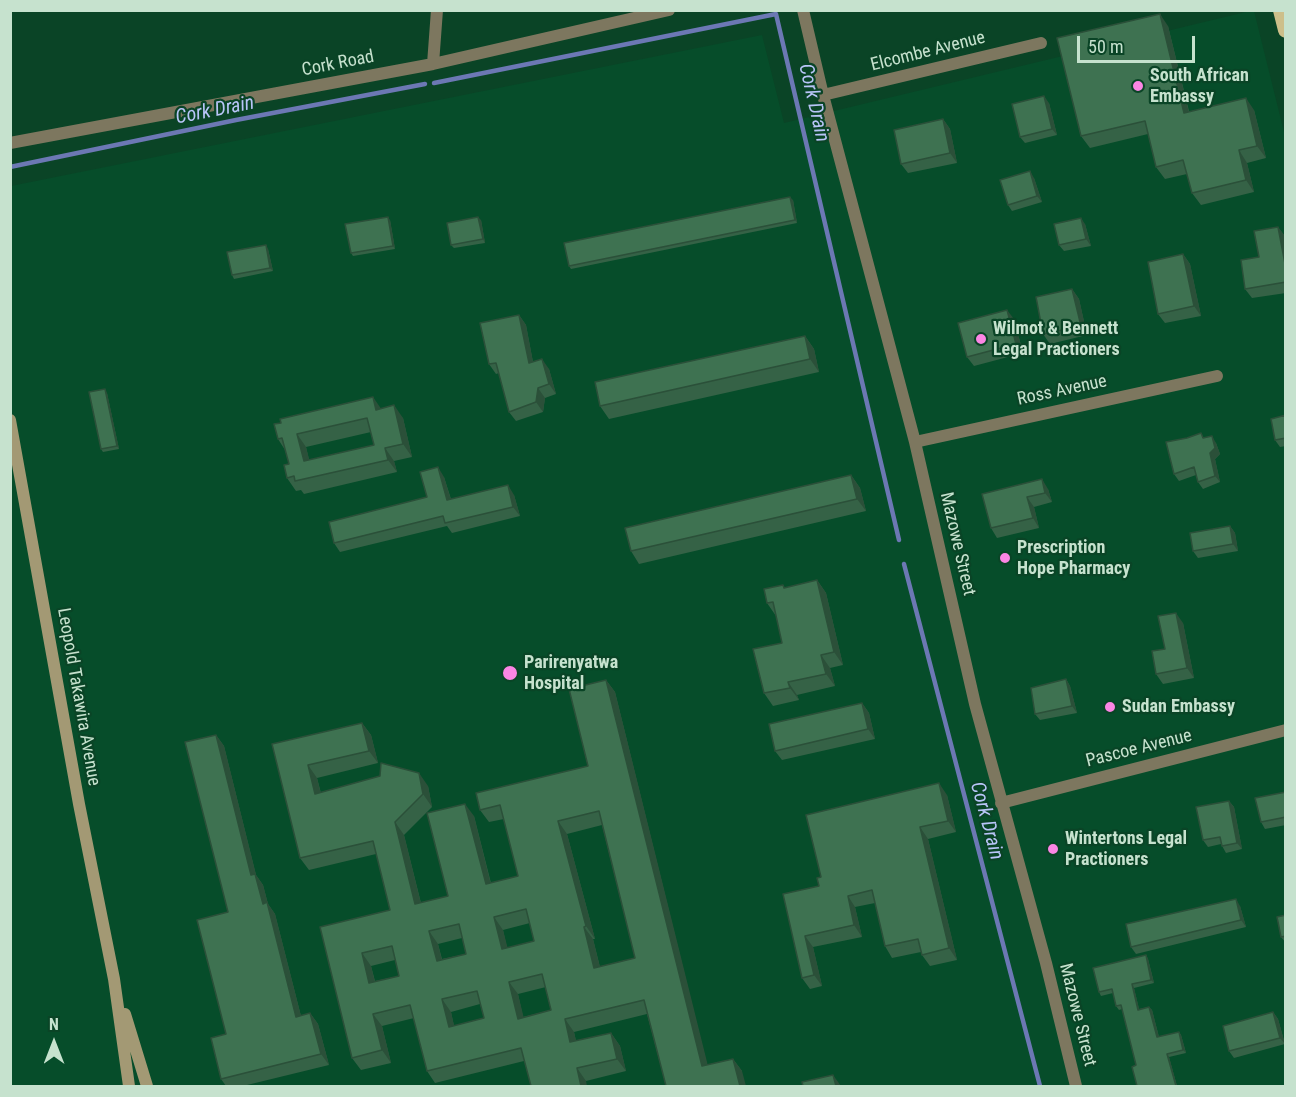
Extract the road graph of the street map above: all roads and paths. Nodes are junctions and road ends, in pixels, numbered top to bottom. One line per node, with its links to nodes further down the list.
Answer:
1 (437, 10): 7 (street)
2 (669, 10): 7 (street, Cork Road)
3 (803, 10): 8 (street, Mazowe Street)
4 (1281, 10): 5 (highway)
5 (1286, 30)
6 (1041, 43): 8 (street, Elcombe Avenue)
7 (433, 64): 9 (street, Cork Road)
8 (823, 96): 12 (street, Mazowe Street)
9 (10, 143)
10 (1217, 376): 12 (street, Ross Avenue)
11 (10, 420): 15 (main road, Leopold Takawira Avenue)
12 (915, 442): 14 (street, Mazowe Street)
13 (1286, 730): 14 (street, Pascoe Avenue)
14 (1001, 803): 18 (street, Mazowe Street)
15 (114, 979): 16 (main road, Leopold Takawira Avenue); 17 (main road, Leopold Takawira Avenue)
16 (129, 1086)
17 (147, 1086)
18 (1076, 1086)

